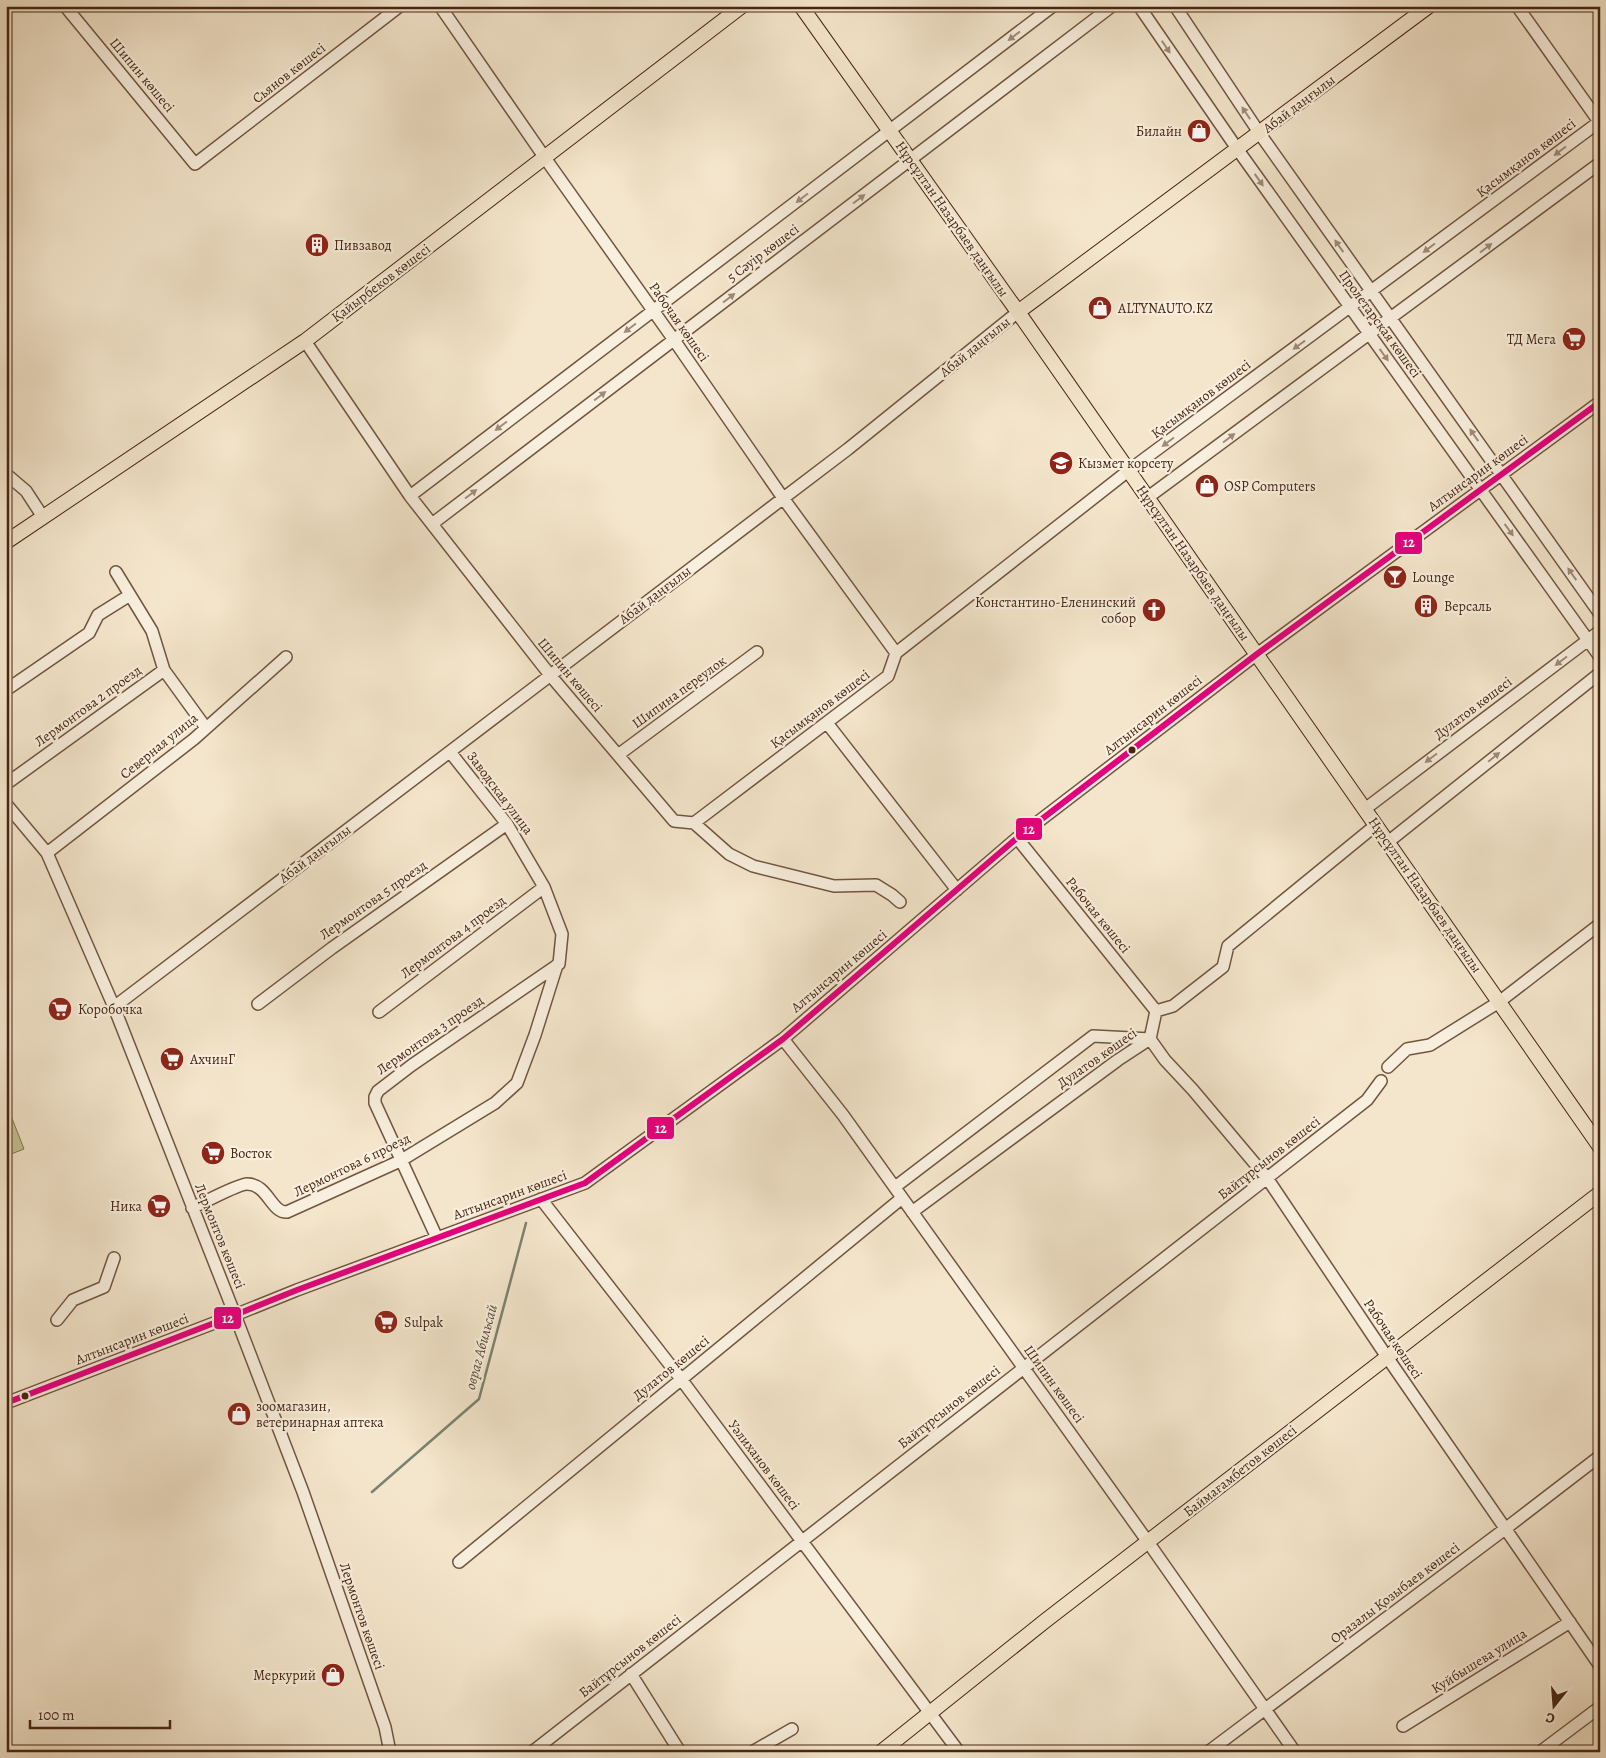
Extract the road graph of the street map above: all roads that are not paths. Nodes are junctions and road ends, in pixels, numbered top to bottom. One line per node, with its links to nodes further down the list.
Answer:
1 (400, 6): 19 (street, Сьянов көшесі)
2 (440, 6): 16 (street, Рабочая көшесі)
3 (742, 6): 16 (main road, Қайырбеков көшесі)
4 (801, 6): 13 (main road, Нұрсұлтан Назарбаев даңғылы)
5 (1053, 6): 13 (street, 5 Сәуір көшесі, one-way to 13)
6 (1112, 6): 17 (street, 5 Сәуір көшесі)
7 (1139, 6): 15 (street, Пролетарская көшесі, one-way to 15)
8 (1175, 6): 14 (street, Пролетарская көшесі, one-way to 8)
9 (1429, 6): 14 (main road, Абай даңғылы)
10 (1517, 6): 12 (street)
11 (70, 8): 19 (street, Шипин көшесі)
12 (1599, 123): 20 (street, Қасымқанов көшесі, one-way to 20)
13 (889, 131): 17 (main road, Нұрсұлтан Назарбаев даңғылы); 22 (street, 5 Сәуір көшесі, one-way to 22)
14 (1260, 134): 15 (main road, Абай даңғылы); 20 (street, Пролетарская көшесі, one-way to 14)
15 (1238, 150): 21 (street, Пролетарская көшесі, one-way to 21); 23 (main road, Абай даңғылы)
16 (544, 158): 22 (street, Рабочая көшесі); 27 (main road, Қайырбеков көшесі)
17 (910, 160): 23 (main road, Нұрсұлтан Назарбаев даңғылы); 26 (street, 5 Сәуір көшесі, one-way to 17)
18 (1600, 163): 24 (street, one-way to 18)
19 (195, 164)
20 (1371, 291): 21 (street, Қасымқанов көшесі); 24 (street, Пролетарская көшесі)
21 (1349, 307): 25 (street, Пролетарская көшесі); 29 (street, Қасымқанов көшесі, one-way to 29)
22 (653, 310): 26 (street, Рабочая көшесі); 33 (street, 5 Сәуір көшесі, one-way to 33)
23 (1018, 312): 29 (main road, Нұрсұлтан Назарбаев даңғылы); 34 (street, Абай даңғылы)
24 (1391, 318): 25 (street); 31 (street, Пролетарская көшесі, one-way to 24)
25 (1369, 334): 32 (street, Пролетарская көшесі, one-way to 32); 35 (street, one-way to 25)
26 (674, 340): 34 (street, Рабочая көшесі); 37 (street, 5 Сәуір көшесі, one-way to 26)
27 (306, 341): 33 (street, Шипин көшесі); 36 (main road, Қайырбеков көшесі)
28 (1600, 402): 31 (street, Алтынсарин көшесі)
29 (1128, 471): 35 (main road, Нұрсұлтан Назарбаев даңғылы); 45 (street, Қасымқанов көшесі)
30 (6, 474): 36 (street)
31 (1502, 475): 32 (street, Алтынсарин көшесі); 41 (street, Пролетарская көшесі, one-way to 31)
32 (1480, 491): 43 (street, Пролетарская көшесі, one-way to 43); 46 (street, Алтынсарин көшесі)
33 (410, 496): 37 (street, Шипин көшесі)
34 (783, 498): 45 (street, Рабочая көшесі); 51 (street, Абай даңғылы)
35 (1147, 498): 46 (main road, Нұрсұлтан Назарбаев даңғылы)
36 (43, 517): 38 (main road, Қайырбеков көшесі)
37 (432, 524): 51 (street, Шипин көшесі)
38 (6, 542)
39 (116, 572): 40 (street)
40 (130, 595): 49 (street); 52 (street)
41 (1600, 614)
42 (1600, 631): 43 (street, Дулатов көшесі)
43 (1588, 640): 48 (street, Пролетарская көшесі); 59 (street, Дулатов көшесі, one-way to 59)
44 (757, 652): 56 (street, Шипина переулок)
45 (896, 653): 53 (street, Қасымқанов көшесі)
46 (1257, 654): 59 (main road, Нұрсұлтан Назарбаев даңғылы); 63 (street, Алтынсарин көшесі)
47 (286, 657): 54 (street, Северная улица)
48 (1600, 658)
49 (164, 670): 54 (street); 57 (street, Лермонтова 2 проезд)
50 (1600, 673): 64 (street, one-way to 50)
51 (550, 676): 55 (street, Абай даңғылы); 56 (street, Шипин көшесі)
52 (6, 690)
53 (827, 723): 60 (street, Қасымқанов көшесі); 67 (street)
54 (206, 728): 65 (street, Северная улица)
55 (450, 752): 61 (street, Заводская улица); 73 (street, Абай даңғылы)
56 (618, 755): 60 (street, Шипин көшесі)
57 (6, 784)
58 (6, 804): 65 (street, Лермонтов көшесі)
59 (1364, 808): 62 (main road, Нұрсұлтан Назарбаев даңғылы)
60 (694, 823): 68 (street, Шипин көшесі)
61 (507, 824): 66 (street, Заводская улица); 72 (street, Лермонтова 5 проезд)
62 (1376, 825): 64 (main road, Нұрсұлтан Назарбаев даңғылы); 75 (street)
63 (1017, 838): 67 (street, Алтынсарин көшесі); 75 (street, Рабочая көшесі)
64 (1388, 842): 71 (main road, Нұрсұлтан Назарбаев даңғылы)
65 (47, 853): 73 (street, Лермонтов көшесі)
66 (544, 887): 70 (street, Заводская улица); 74 (street, Лермонтова 4 проезд)
67 (957, 890): 77 (street, Алтынсарин көшесі)
68 (900, 902)
69 (1600, 924): 71 (street)
70 (558, 965): 81 (street, Лермонтова 6 проезд); 81 (street, Лермонтова 3 проезд)
71 (1499, 1002): 78 (street); 80 (main road, Нұрсұлтан Назарбаев даңғылы)
72 (258, 1004)
73 (114, 1007): 87 (street, Лермонтов көшесі)
74 (380, 1012)
75 (1155, 1016): 76 (street)
76 (1150, 1036): 82 (street, Рабочая көшесі); 83 (street, Дулатов көшесі); 88 (street, Дулатов көшесі)
77 (783, 1039): 83 (street, Шипин көшесі); 86 (street, Алтынсарин көшесі)
78 (1388, 1066)
79 (1381, 1081): 82 (street, Байтұрсынов көшесі)
80 (1600, 1147)
81 (400, 1161): 87 (street, Лермонтова 6 проезд); 89 (street, Лермонтова 3 проезд)
82 (1266, 1178): 93 (street, Рабочая көшесі); 94 (street, Байтұрсынов көшесі)
83 (895, 1187): 85 (street, Шипин көшесі)
84 (1600, 1193): 93 (main road, Баймағамбетов көшесі)
85 (902, 1198): 88 (street, Шипин көшесі); 95 (street, Дулатов көшесі)
86 (541, 1199): 89 (street, Алтынсарин көшесі); 95 (street, Уәлиханов көшесі)
87 (192, 1208): 91 (street, Лермонтов көшесі)
88 (912, 1212): 94 (street, Шипин көшесі)
89 (437, 1238): 91 (street, Алтынсарин көшесі)
90 (114, 1258): 92 (street)
91 (236, 1315): 96 (street, Алтынсарин көшесі); 110 (street, Лермонтов көшесі)
92 (57, 1320)
93 (1387, 1356): 98 (street, Рабочая көшесі); 100 (main road, Баймағамбетов көшесі)
94 (1024, 1368): 99 (street, Байтұрсынов көшесі); 100 (street, Шипин көшесі)
95 (681, 1379): 99 (street, Уәлиханов көшесі); 101 (street, Дулатов көшесі)
96 (6, 1403)
97 (1600, 1456): 98 (street, Оразалы Қозыбаев көшесі)
98 (1505, 1529): 102 (street, Рабочая көшесі); 106 (street, Оразалы Қозыбаев көшесі)
99 (802, 1541): 104 (street, Байтұрсынов көшесі); 107 (street, Уәлиханов көшесі)
100 (1148, 1542): 106 (street, Шипин көшесі); 107 (main road, Баймағамбетов көшесі)
101 (458, 1562)
102 (1570, 1622): 103 (street, Рабочая көшесі); 108 (street, Куйбышева улица)
103 (1600, 1666)
104 (632, 1674): 111 (street, Байтұрсынов көшесі); 112 (street)
105 (1600, 1707): 118 (street)
106 (1264, 1710): 116 (street, Оразалы Қозыбаев көшесі); 117 (street, Шипин көшесі)
107 (930, 1713): 114 (main road, Баймағамбетов көшесі); 115 (street, Уәлиханов көшесі)
108 (1403, 1726)
109 (792, 1729): 113 (street)
110 (390, 1752)
111 (532, 1752)
112 (680, 1752)
113 (752, 1752)
114 (881, 1752)
115 (960, 1752)
116 (1208, 1752)
117 (1295, 1752)
118 (1540, 1752)

